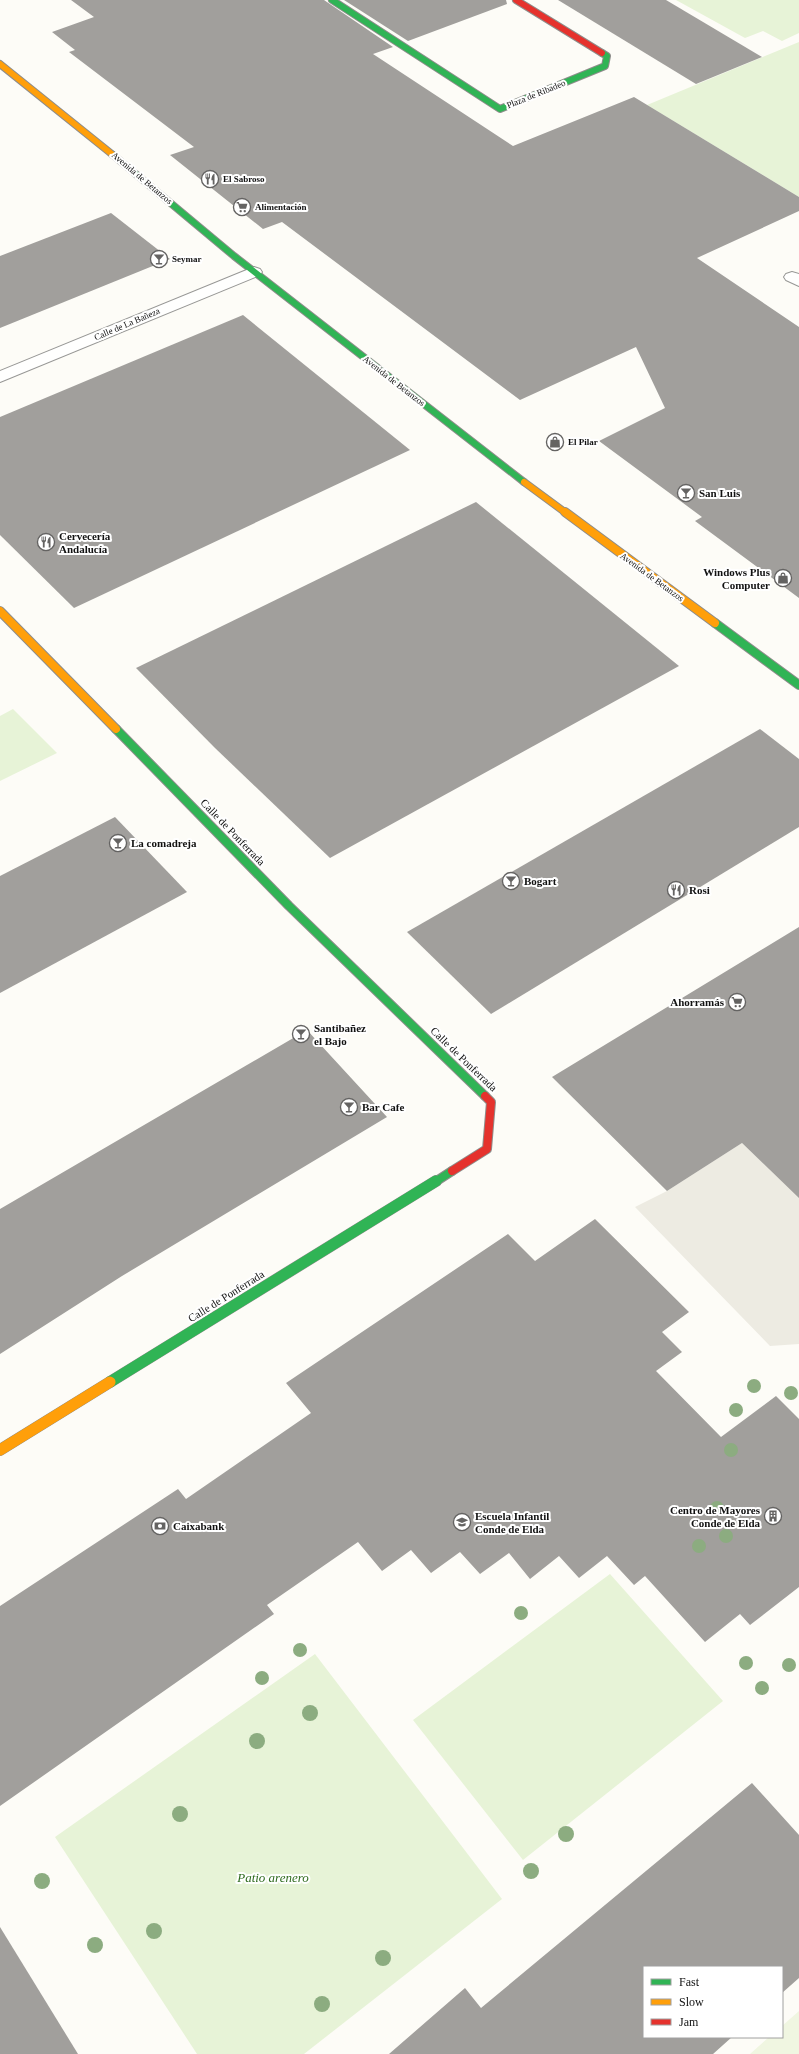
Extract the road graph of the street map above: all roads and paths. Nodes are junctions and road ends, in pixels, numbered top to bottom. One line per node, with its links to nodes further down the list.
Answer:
1 (332, 0): 2 (street, Plaza de Ribadeo)
2 (516, 0)
3 (0, 64): 4 (street, Avenida de Betanzos)
4 (254, 272): 7 (street, Calle de La Bañeza); 9 (street, Avenida de Betanzos)
5 (799, 274): 6 (street)
6 (799, 281)
7 (0, 377)
8 (0, 611): 10 (street, Calle de Ponferrada)
9 (799, 685)
10 (0, 1450)

